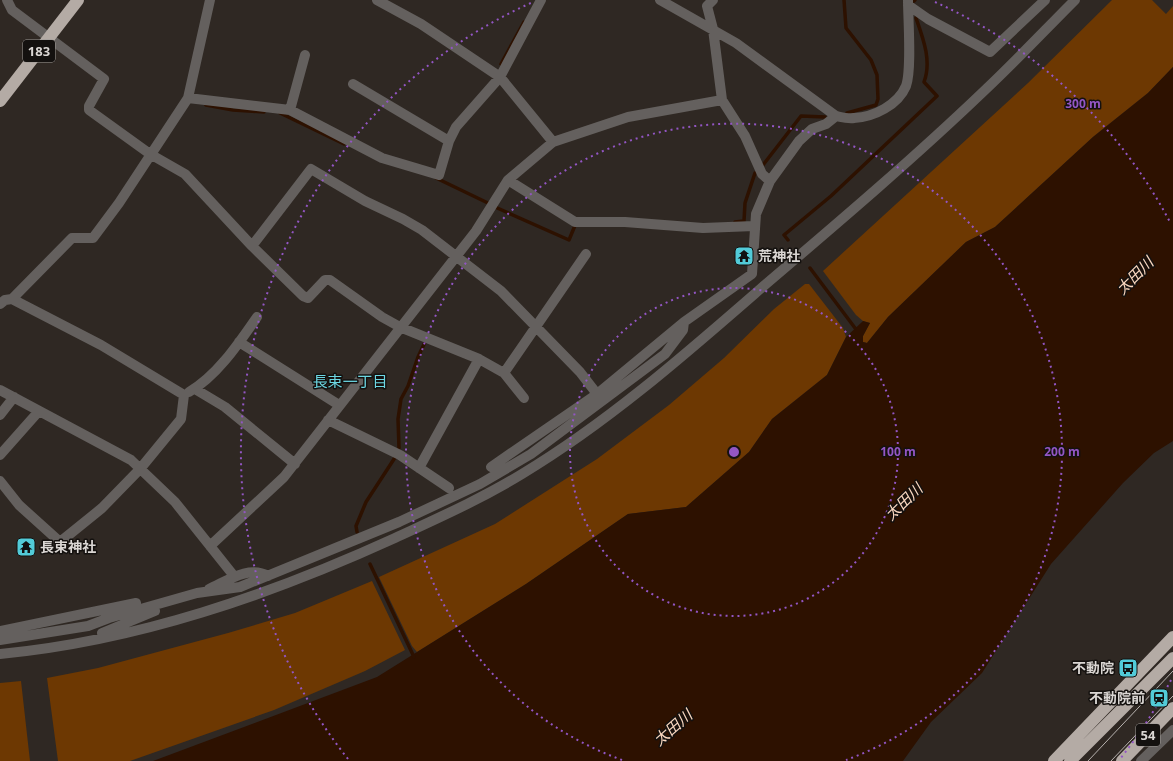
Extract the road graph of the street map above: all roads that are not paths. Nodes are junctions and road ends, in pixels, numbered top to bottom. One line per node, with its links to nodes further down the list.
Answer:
1 (7, 0): 12 (street)
2 (78, 0): 12 (highway, 183)
3 (210, 0): 16 (street)
4 (376, 0): 14 (street)
5 (541, 0): 14 (street)
6 (660, 0): 11 (street)
7 (713, 0): 11 (street)
8 (1045, 0): 10 (street)
9 (1075, 0): 66 (street)
10 (908, 2): 20 (street)
11 (713, 29): 17 (street); 20 (street)
12 (50, 37): 18 (highway, 183); 23 (street)
13 (305, 55): 19 (street)
14 (500, 78): 21 (street); 22 (street)
15 (353, 84): 21 (street)
16 (188, 98): 19 (street); 23 (street)
17 (722, 100): 22 (street); 25 (street)
18 (0, 101)
19 (290, 110): 21 (street)
20 (836, 116): 25 (street)
21 (449, 141)
22 (553, 142): 24 (street)
23 (150, 154): 27 (street); 30 (street)
24 (508, 180): 26 (street); 29 (street)
25 (770, 181): 26 (street)
26 (754, 226): 32 (street)
27 (252, 246): 29 (street); 33 (street)
28 (586, 254): 34 (street)
29 (456, 257): 33 (street); 34 (street)
30 (4, 301): 41 (street)
31 (257, 316): 35 (street)
32 (684, 322): 40 (street); 57 (street)
33 (400, 327): 36 (street); 44 (street)
34 (536, 327): 37 (street); 40 (street)
35 (239, 342): 38 (street); 44 (street)
36 (479, 359): 37 (street); 51 (street)
37 (504, 373): 43 (street)
38 (195, 389): 41 (street); 49 (street)
39 (0, 390): 42 (street)
40 (597, 394): 50 (street)
41 (184, 395): 52 (street)
42 (14, 397): 45 (street); 46 (street)
43 (524, 398)
44 (339, 405): 47 (street)
45 (39, 411): 48 (street); 52 (street)
46 (0, 415)
47 (328, 420): 49 (street); 51 (street)
48 (0, 455)
49 (295, 464): 55 (street)
50 (491, 467)
51 (419, 468): 54 (street)
52 (140, 469): 53 (street); 55 (street)
53 (0, 481)
54 (449, 488)
55 (210, 546): 56 (street)
56 (234, 576): 57 (street); 58 (street)
57 (268, 576): 58 (street)
58 (197, 594): 61 (street); 66 (street)
59 (136, 604): 60 (street)
60 (58, 620): 61 (street); 62 (street); 63 (street)
61 (88, 626): 63 (street)
62 (0, 631)
63 (24, 637): 65 (street)
64 (1173, 638): 71 (highway)
65 (0, 640)
66 (85, 642): 67 (street)
67 (0, 654)
68 (1173, 658): 72 (highway, 54)
69 (1173, 708): 73 (highway, 54)
70 (1173, 730): 74 (street)
71 (1054, 761)
72 (1070, 761)
73 (1122, 761)
74 (1141, 761)

